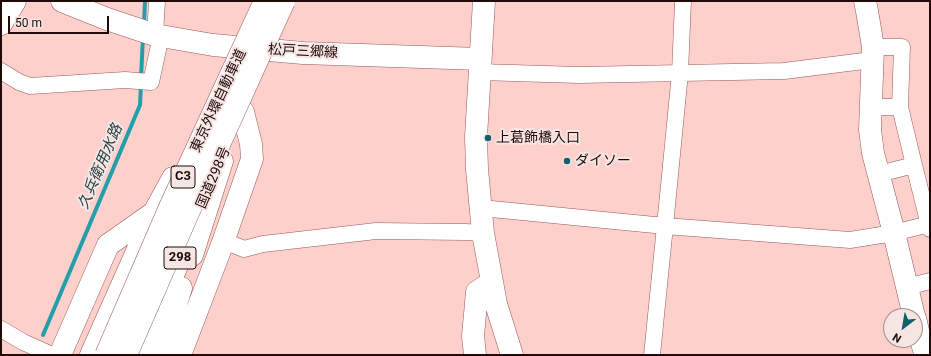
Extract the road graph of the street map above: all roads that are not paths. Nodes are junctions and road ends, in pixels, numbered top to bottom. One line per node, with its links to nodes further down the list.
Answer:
1 (14, 1): 11 (main road)
2 (62, 1): 12 (main road, 松戸三郷線)
3 (158, 1): 12 (street)
4 (256, 1): 13 (main road)
5 (265, 1): 42 (main road, 東京外環自動車道 / C3, bridge)
6 (284, 1): 43 (main road, 東京外環自動車道 / C3, bridge)
7 (291, 1): 14 (main road, 国道298号 / 298)
8 (484, 1): 16 (main road)
9 (683, 1): 18 (street)
10 (865, 1): 15 (main road)
11 (1, 24)
12 (158, 36): 13 (main road, 松戸三郷線); 17 (street)
13 (234, 48): 14 (main road, 松戸三郷線); 26 (main road)
14 (269, 51): 16 (main road, 松戸三郷線); 21 (main road, 国道298号 / 298)
15 (873, 53): 18 (street); 19 (main road); 20 (street)
16 (480, 66): 18 (street); 25 (main road)
17 (1, 71)
18 (680, 73): 27 (street)
19 (871, 107): 20 (street); 24 (main road)
20 (900, 107): 23 (street)
21 (243, 112): 22 (main road, 国道298号 / 298); 31 (main road)
22 (222, 161): 44 (main road, 国道298号 / 298); 45 (main road, 298)
23 (914, 165): 24 (street); 28 (street)
24 (879, 174): 30 (main road)
25 (481, 208): 27 (street); 29 (main road)
26 (155, 211): 36 (main road); 39 (main road)
27 (665, 226): 30 (street); 49 (street)
28 (929, 227): 30 (street)
29 (483, 233): 31 (street); 33 (main road)
30 (894, 233): 34 (main road)
31 (224, 241): 46 (main road)
32 (930, 281): 34 (street)
33 (492, 282): 47 (main road); 48 (main road)
34 (907, 287): 35 (main road)
35 (913, 308)
36 (103, 328): 40 (main road); 41 (main road)
37 (1, 329): 38 (street)
38 (52, 355)
39 (60, 355)
40 (87, 355)
41 (91, 355)
42 (106, 355)
43 (126, 355)
44 (139, 355)
45 (157, 355)
46 (180, 355)
47 (475, 355)
48 (512, 355)
49 (652, 355)

